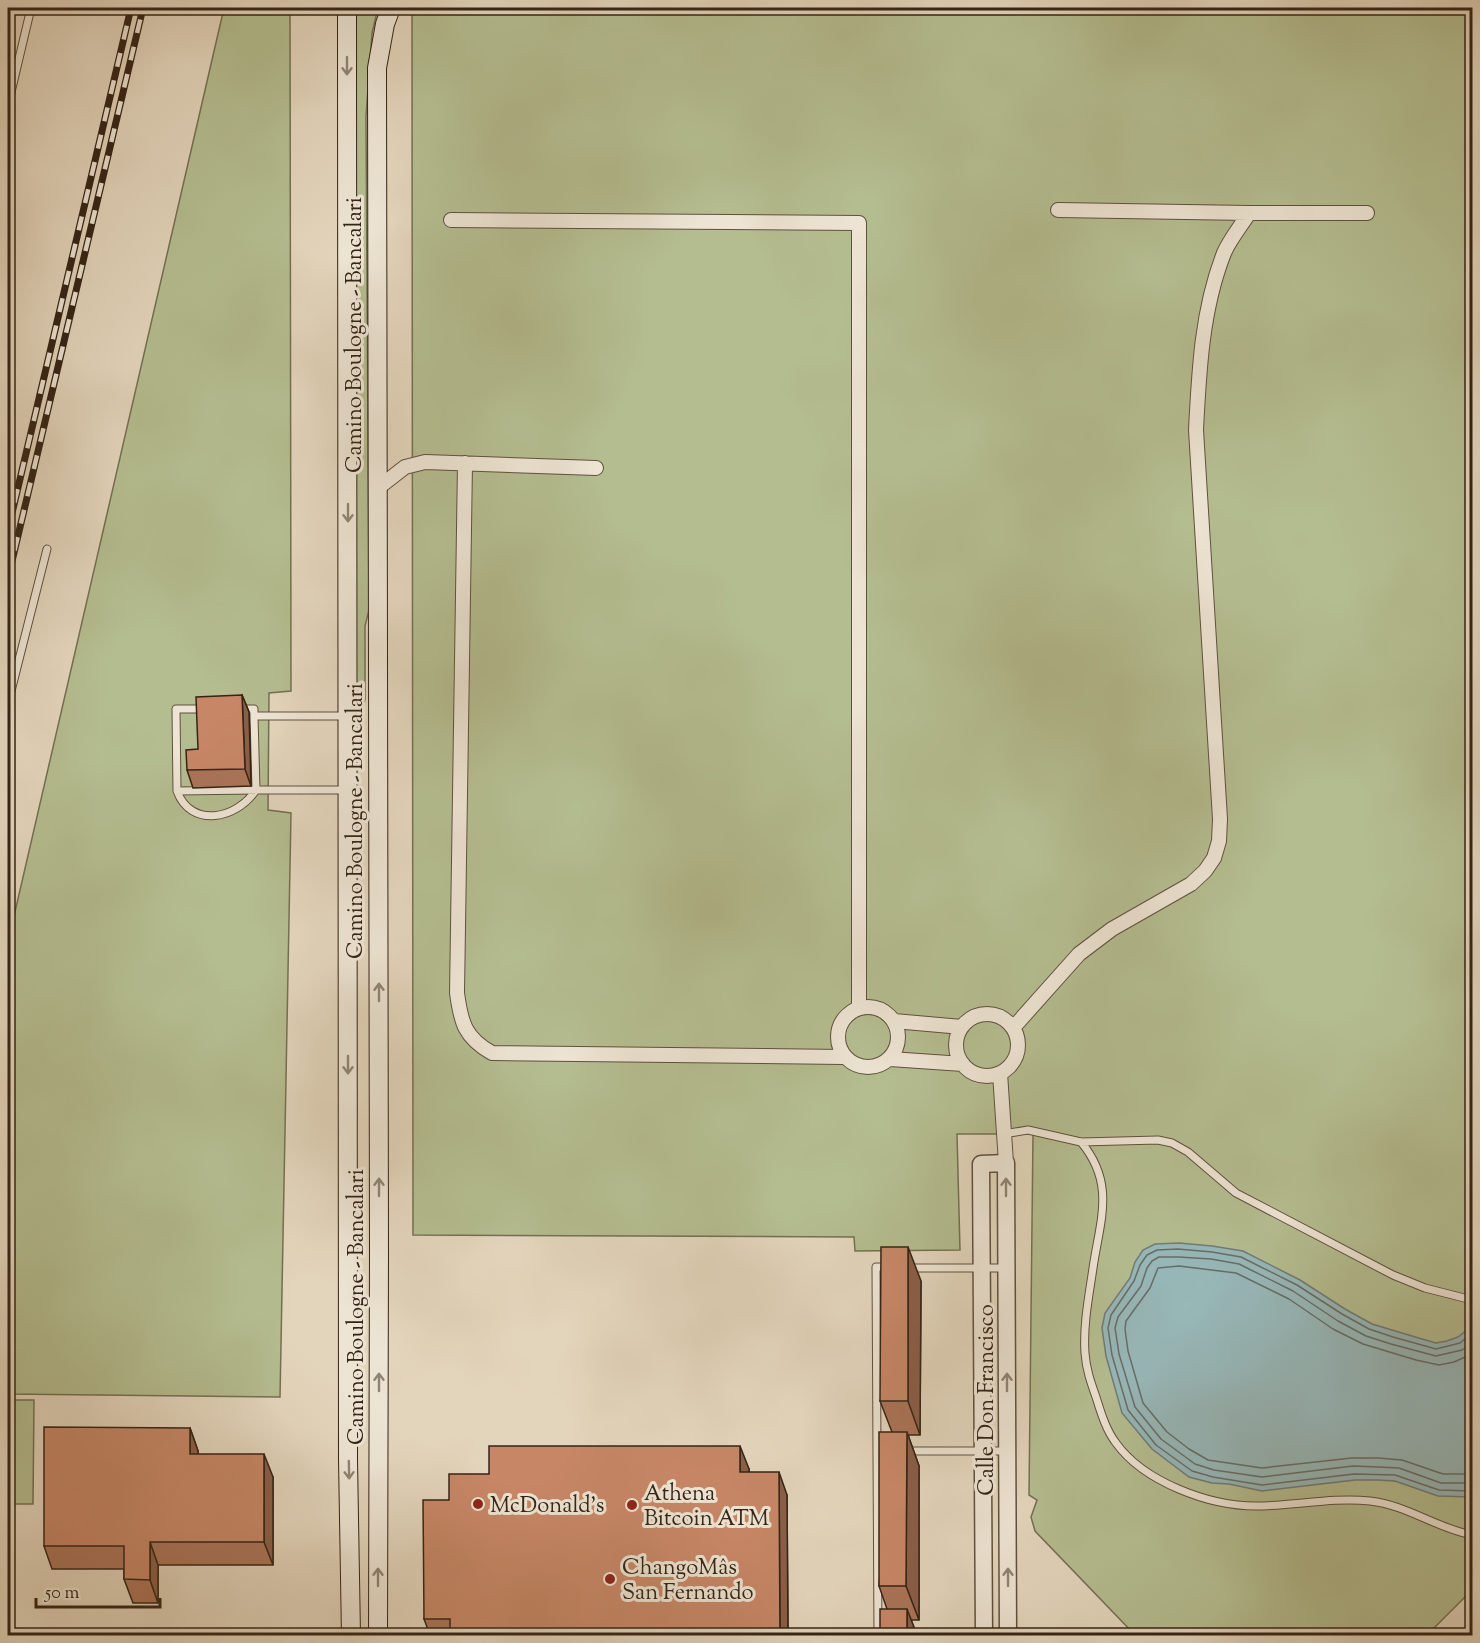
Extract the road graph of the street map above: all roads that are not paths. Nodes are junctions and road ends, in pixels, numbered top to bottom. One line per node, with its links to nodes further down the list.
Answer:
1 (31, 8): 4 (lane)
2 (347, 8): 17 (main road, Camino Boulogne - Bancalari, one-way to 17)
3 (391, 8): 11 (main road, Camino Boulogne - Bancalari)
4 (8, 105)
5 (1058, 210): 6 (street)
6 (1249, 213): 7 (street); 24 (street)
7 (1367, 213)
8 (451, 220): 21 (street)
9 (465, 463): 10 (street); 11 (street); 25 (street)
10 (596, 468)
11 (378, 488): 42 (main road, Camino Boulogne - Bancalari, one-way to 11)
12 (47, 549): 13 (lane)
13 (8, 703)
14 (210, 709): 20 (lane)
15 (232, 709): 16 (lane)
16 (254, 716): 17 (lane); 18 (lane)
17 (348, 716): 19 (main road, Camino Boulogne - Bancalari)
18 (255, 790): 19 (lane); 20 (lane); 20 (lane)
19 (348, 790): 41 (main road, Camino Boulogne - Bancalari, one-way to 41)
20 (177, 791)
21 (859, 1008): 22 (street); 25 (street)
22 (894, 1021): 23 (street); 26 (street)
23 (962, 1027): 24 (street); 27 (street)
24 (1013, 1028): 28 (street)
25 (844, 1057): 26 (street)
26 (890, 1059): 27 (street)
27 (963, 1064): 28 (street)
28 (1000, 1073): 29 (street)
29 (1003, 1134): 30 (lane); 31 (street)
30 (1081, 1143): 34 (lane); 40 (lane)
31 (1006, 1163): 32 (street, Calle Don Francisco); 33 (street, Calle Don Francisco, one-way to 31)
32 (982, 1268): 33 (lane); 36 (street, Calle Don Francisco); 38 (lane)
33 (1006, 1268): 37 (street, Calle Don Francisco, one-way to 33)
34 (1473, 1300)
35 (898, 1451): 36 (lane)
36 (983, 1451): 37 (lane); 44 (street, Calle Don Francisco)
37 (1007, 1451): 45 (street, Calle Don Francisco, one-way to 37)
38 (876, 1452): 39 (lane); 43 (lane)
39 (887, 1452)
40 (1473, 1535)
41 (351, 1635)
42 (378, 1635)
43 (878, 1635)
44 (984, 1635)
45 (1008, 1635)

